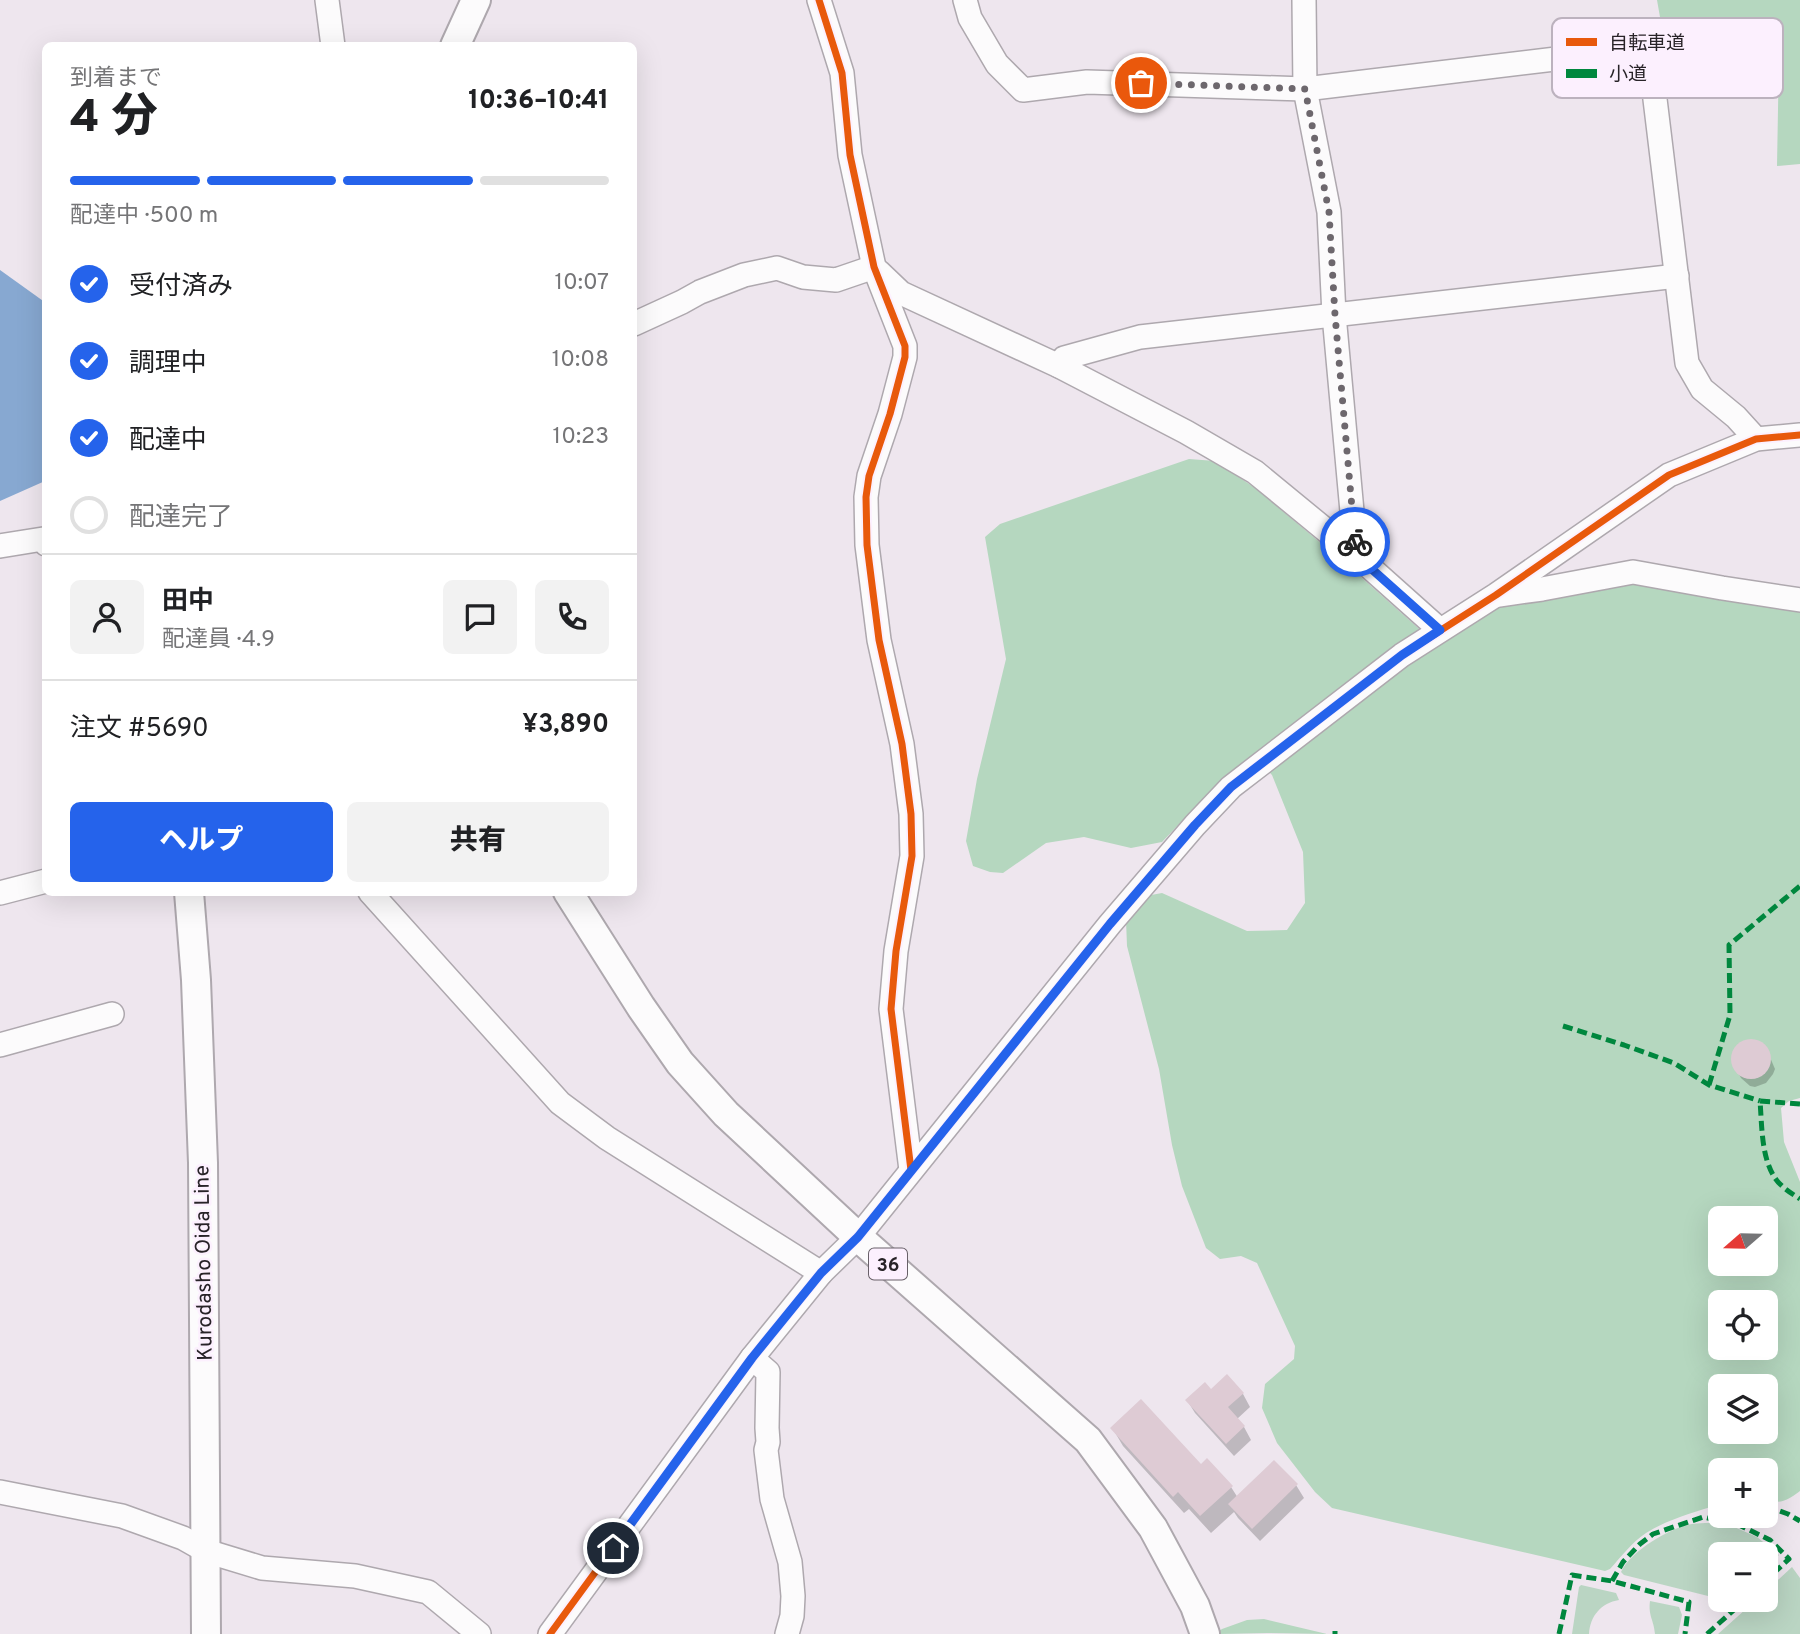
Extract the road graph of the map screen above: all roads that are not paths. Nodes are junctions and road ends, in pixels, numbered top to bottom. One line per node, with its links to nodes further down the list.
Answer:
1 (327, 0): 6 (street)
2 (475, 0): 7 (main road)
3 (819, 0): 11 (street)
4 (965, 0): 9 (street)
5 (1304, 0): 9 (street)
6 (332, 42)
7 (456, 42)
8 (1552, 59): 9 (street)
9 (1305, 89): 13 (street)
10 (1655, 98): 12 (street)
11 (874, 267): 14 (street); 15 (street); 31 (street)
12 (1677, 276): 13 (street); 17 (street)
13 (1335, 315): 15 (street); 20 (street)
14 (637, 323)
15 (1059, 366): 20 (street)
16 (1800, 435): 17 (street)
17 (1756, 439): 21 (street)
18 (42, 539): 19 (street)
19 (0, 546)
20 (1356, 555): 23 (street)
21 (1496, 595): 22 (street); 23 (street)
22 (1800, 600)
23 (1440, 630): 31 (street)
24 (42, 882): 25 (street)
25 (0, 893)
26 (189, 896): 36 (main road, Kurodasho Oida Line)
27 (374, 896): 33 (street)
28 (571, 896): 32 (main road, 36)
29 (112, 1014): 30 (street)
30 (0, 1045)
31 (911, 1170): 32 (street)
32 (858, 1237): 33 (street); 41 (main road, 36)
33 (821, 1273): 34 (street)
34 (752, 1358): 39 (street); 40 (street)
35 (0, 1492): 36 (street)
36 (206, 1551): 37 (main road, Kurodasho Oida Line); 38 (street)
37 (206, 1634)
38 (479, 1634)
39 (550, 1634)
40 (787, 1634)
41 (1205, 1634)

